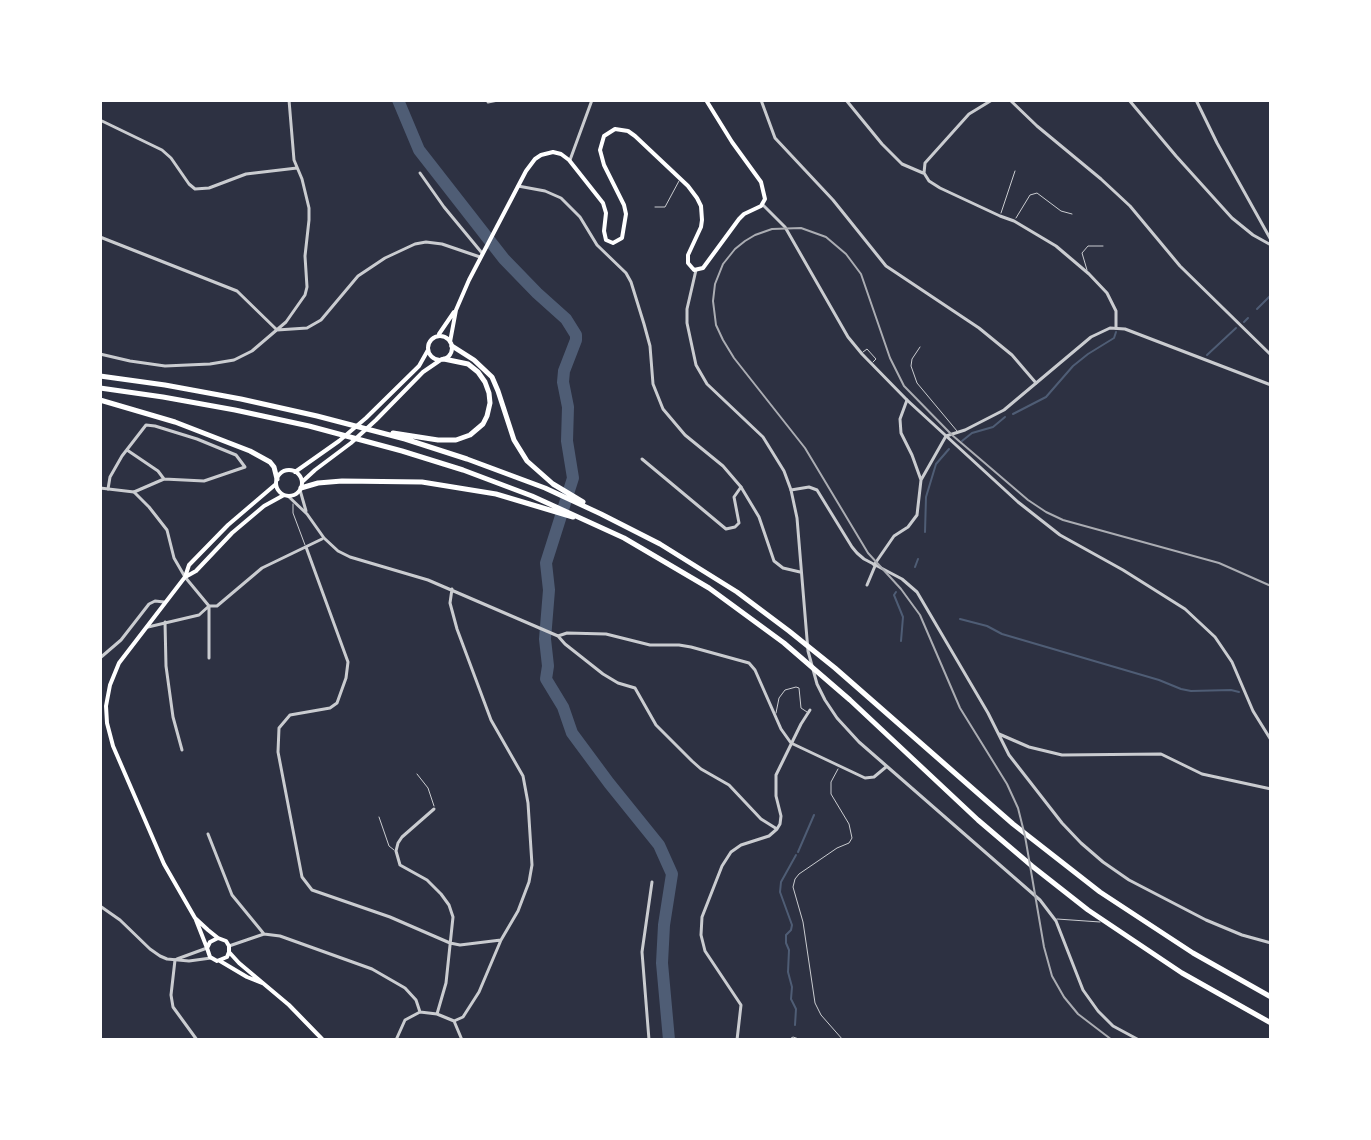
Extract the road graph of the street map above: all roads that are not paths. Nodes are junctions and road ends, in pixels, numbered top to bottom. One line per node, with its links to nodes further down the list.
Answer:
1 (289, 100): 14 (street)
2 (498, 100): 11 (street)
3 (592, 100): 13 (street)
4 (706, 100): 20 (main road)
5 (761, 100): 42 (street)
6 (846, 100): 17 (street)
7 (992, 100): 17 (street)
8 (1010, 100): 39 (street)
9 (1129, 100): 26 (street)
10 (1196, 100): 26 (street)
11 (488, 102)
12 (101, 122): 14 (street)
13 (569, 160): 18 (main road); 19 (main road)
14 (297, 168): 33 (street)
15 (1015, 171): 23 (lane)
16 (420, 173): 28 (street)
17 (924, 173): 23 (street)
18 (681, 179): 21 (lane); 29 (main road)
19 (518, 186): 28 (main road); 57 (street)
20 (763, 205): 29 (main road); 46 (street)
21 (655, 207)
22 (1072, 214): 24 (lane)
23 (1000, 216): 24 (street)
24 (1014, 221): 30 (street)
25 (100, 237): 33 (street)
26 (1271, 243)
27 (1103, 246): 30 (lane)
28 (481, 255): 31 (main road); 33 (street)
29 (696, 270): 60 (street)
30 (1088, 273): 32 (street)
31 (456, 310): 34 (main road); 35 (main road)
32 (1116, 328): 42 (street); 43 (street)
33 (277, 330): 38 (street)
34 (437, 336): 35 (main road); 37 (main road)
35 (451, 344): 40 (main road); 65 (highway)
36 (920, 347): 48 (lane)
37 (428, 350): 40 (main road); 52 (main road)
38 (100, 354)
39 (1271, 355)
40 (443, 359): 47 (highway); 56 (main road)
41 (100, 376): 47 (highway)
42 (1036, 383): 48 (street)
43 (1271, 385)
44 (100, 388): 66 (highway)
45 (100, 400): 55 (highway)
46 (907, 400): 49 (street); 54 (street)
47 (373, 430): 65 (highway)
48 (959, 433): 49 (street)
49 (946, 436): 54 (street); 84 (street)
50 (127, 450): 53 (street); 53 (street); 59 (street)
51 (642, 459): 57 (street)
52 (295, 472): 55 (main road); 56 (main road)
53 (164, 479): 61 (street)
54 (921, 480): 69 (street)
55 (276, 481): 62 (main road); 71 (main road)
56 (301, 487): 62 (main road); 64 (street); 66 (highway)
57 (741, 487): 70 (street)
58 (100, 488): 59 (street)
59 (108, 489): 61 (street)
60 (791, 490): 69 (street); 70 (street)
61 (134, 492): 71 (street)
62 (286, 495): 63 (street); 71 (main road)
63 (293, 501): 64 (street); 68 (lane)
64 (307, 514): 67 (street)
65 (601, 514): 112 (highway)
66 (593, 523): 100 (highway)
67 (324, 538): 68 (street); 73 (street)
68 (306, 547): 75 (street); 104 (street)
69 (875, 565): 72 (street); 83 (street)
70 (801, 572): 88 (street)
71 (185, 577): 74 (main road); 75 (street)
72 (867, 585)
73 (452, 589): 78 (street); 103 (street)
74 (164, 602): 77 (main road); 79 (street)
75 (209, 606): 76 (street); 80 (street)
76 (165, 622): 77 (street); 86 (street)
77 (144, 628): 98 (main road)
78 (555, 635): 82 (street); 93 (street)
79 (100, 658)
80 (209, 658)
81 (809, 712): 82 (lane); 85 (street)
82 (776, 719): 85 (street)
83 (999, 734): 90 (street); 105 (street)
84 (1271, 740)
85 (791, 743): 87 (street); 93 (street)
86 (182, 750)
87 (839, 766): 88 (street); 125 (lane)
88 (886, 767): 99 (street)
89 (417, 774): 91 (lane)
90 (1271, 789)
91 (434, 809): 95 (street)
92 (379, 817): 95 (lane)
93 (777, 829): 122 (street)
94 (208, 834): 101 (street)
95 (396, 851): 104 (street)
96 (652, 882): 121 (street)
97 (100, 906): 109 (street)
98 (195, 918): 102 (main road); 106 (main road)
99 (1055, 919): 100 (lane); 126 (street)
100 (1107, 923): 116 (highway)
101 (264, 934): 107 (street); 113 (street)
102 (218, 938): 106 (main road); 107 (main road)
103 (501, 940): 104 (street); 115 (street)
104 (450, 943): 114 (street)
105 (1271, 943)
106 (207, 948): 108 (main road); 109 (street)
107 (229, 949): 110 (main road); 111 (main road)
108 (211, 958): 109 (street); 110 (main road)
109 (175, 960): 117 (street)
110 (220, 961): 111 (main road)
111 (264, 984): 118 (main road)
112 (1271, 997)
113 (420, 1012): 114 (street); 119 (street)
114 (437, 1014): 115 (street)
115 (454, 1021): 120 (street)
116 (1271, 1023)
117 (197, 1040)
118 (323, 1040)
119 (396, 1040)
120 (462, 1040)
121 (649, 1040)
122 (737, 1040)
123 (788, 1040): 124 (lane)
124 (802, 1040)
125 (843, 1040)
126 (1139, 1040)

